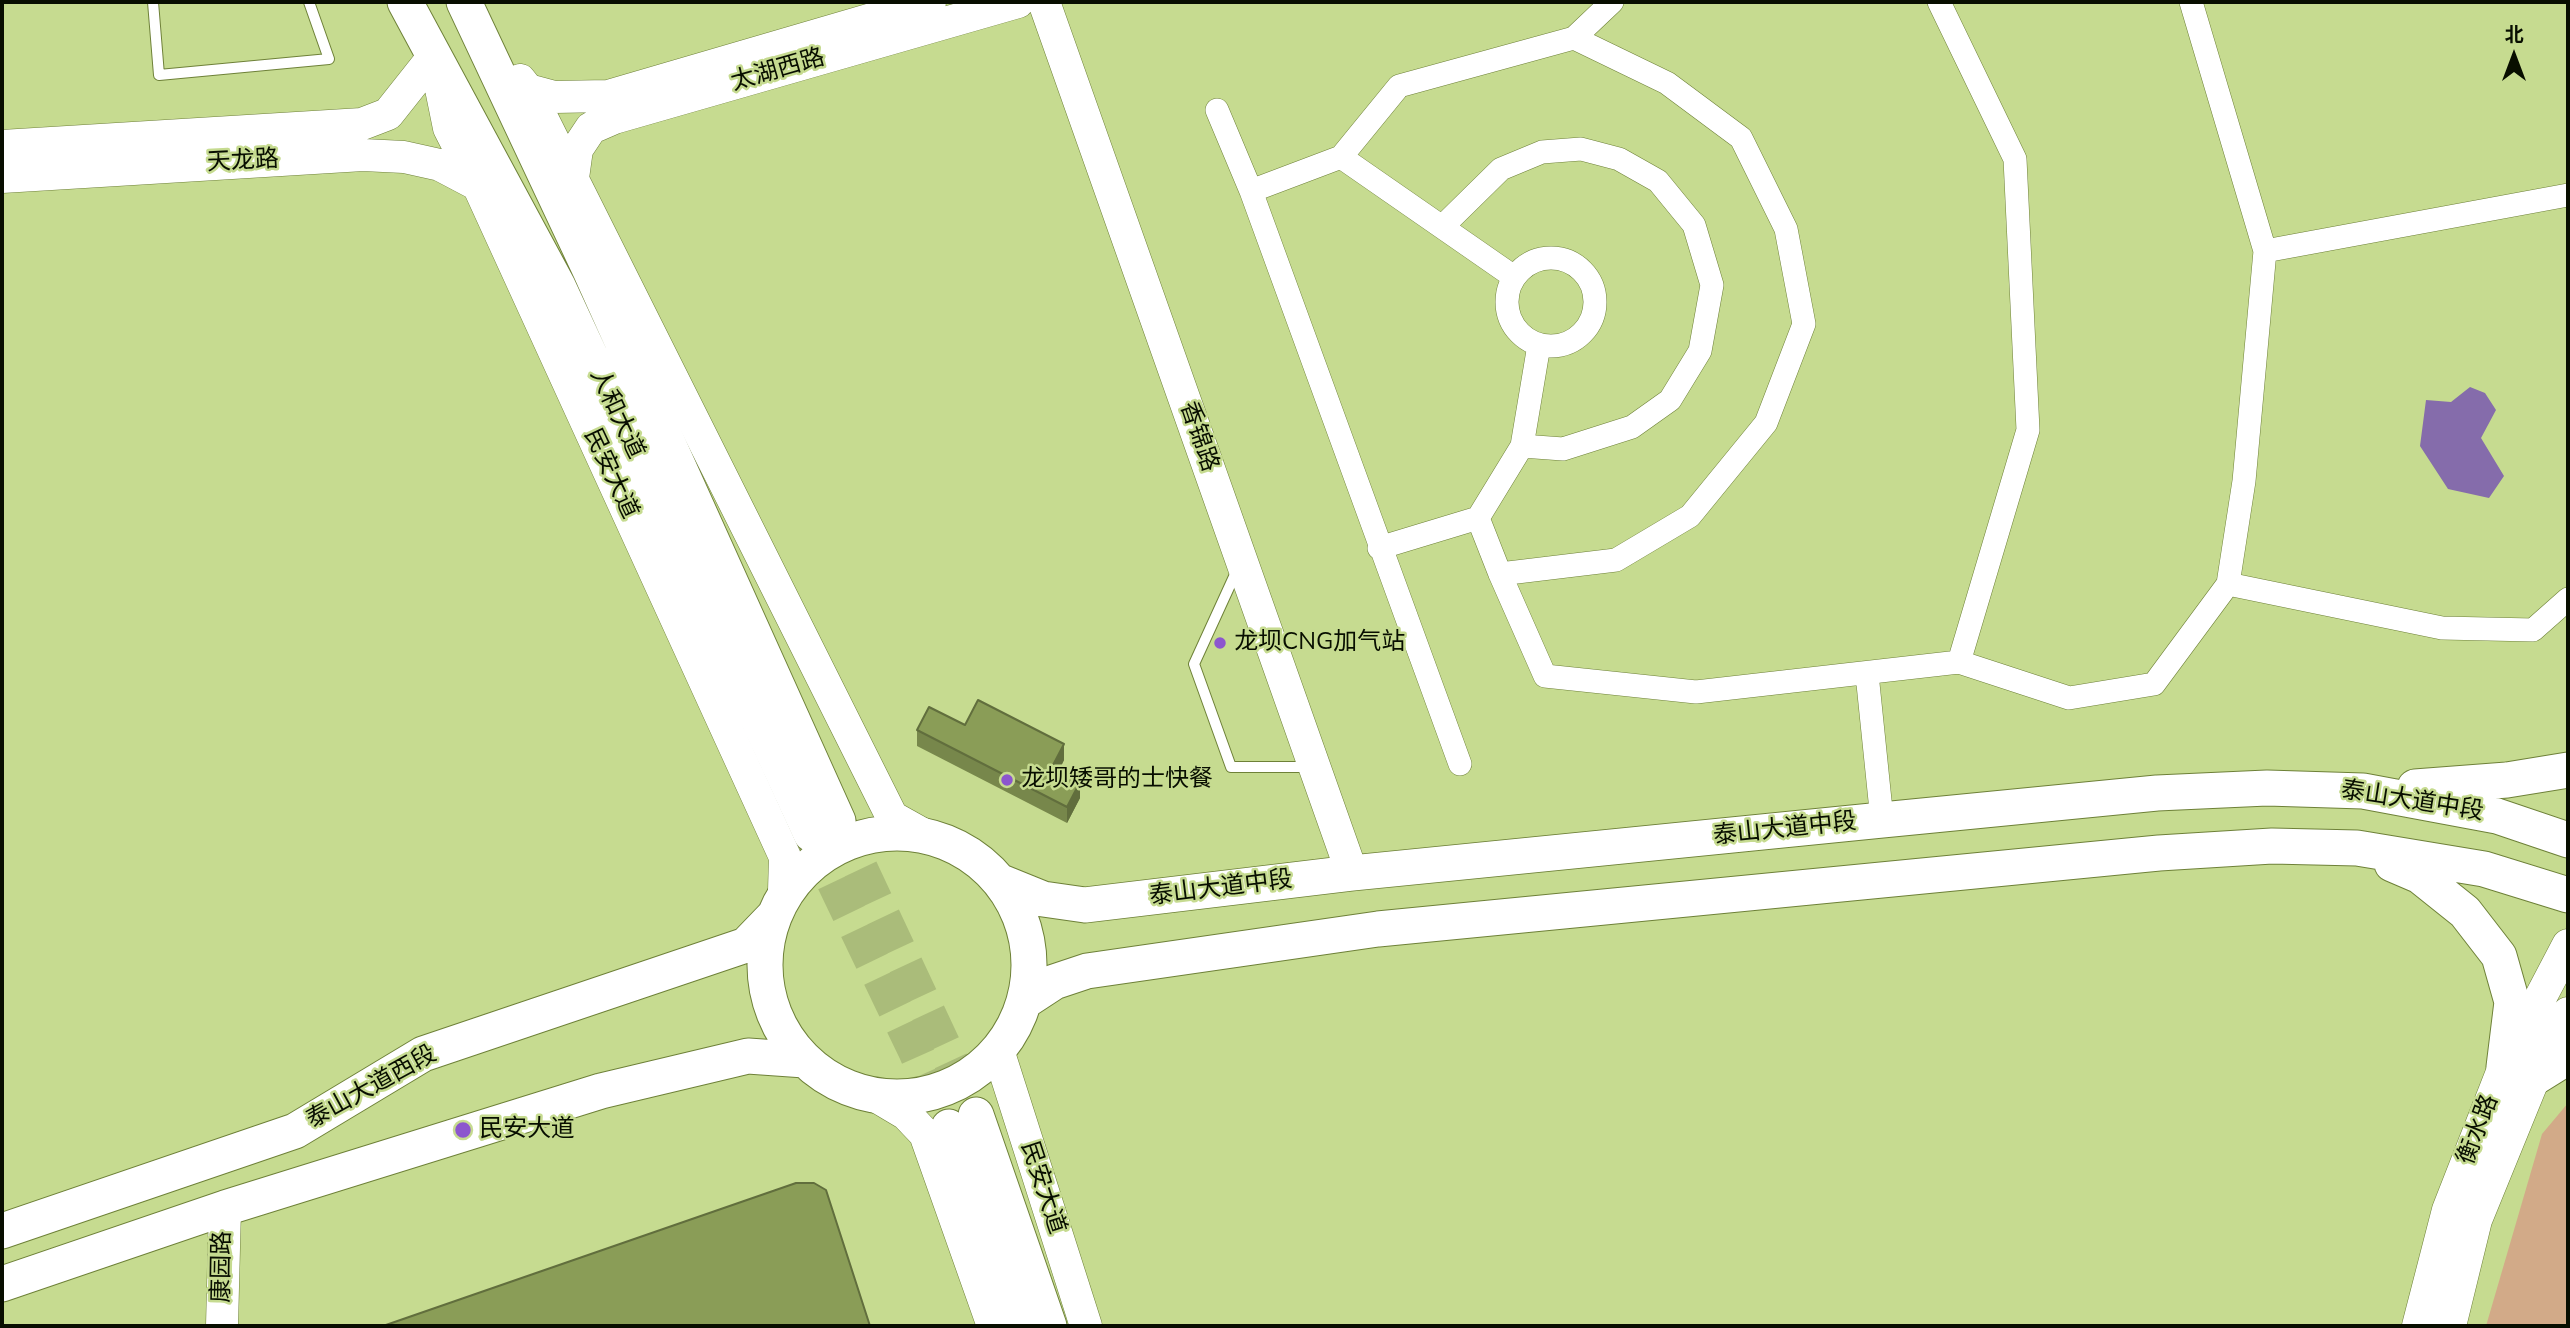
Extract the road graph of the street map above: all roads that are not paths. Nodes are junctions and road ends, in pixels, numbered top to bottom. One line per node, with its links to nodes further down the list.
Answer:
1 (153, 2): 2 (lane)
2 (309, 2)
3 (405, 2): 13 (main road, 人和大道)
4 (464, 2): 11 (main road, 人和大道)
5 (930, 2): 14 (main road, 太湖西路)
6 (1018, 2): 19 (main road, 太湖西路)
7 (1044, 2): 30 (main road, 香锦路)
8 (1612, 2): 12 (street)
9 (1939, 2): 34 (street)
10 (2191, 2): 24 (street)
11 (482, 37): 13 (main road, 人和大道); 14 (main road)
12 (1574, 38): 17 (street); 31 (street)
13 (434, 55): 16 (main road, 天龙路); 20 (main road, 民安大道)
14 (528, 90): 19 (main road)
15 (1217, 110): 21 (street)
16 (2, 146)
17 (1341, 157): 21 (street); 23 (street)
18 (2, 177): 20 (main road, 天龙路)
19 (573, 177): 41 (main road)
20 (478, 185): 47 (main road, 民安大道)
21 (1251, 191): 29 (street)
22 (2568, 195): 24 (street)
23 (1443, 226): 25 (street); 27 (street)
24 (2265, 251): 32 (street)
25 (1514, 276): 26 (street); 26 (street)
26 (1539, 345): 27 (street)
27 (1522, 446): 28 (street)
28 (1478, 518): 29 (street); 31 (street)
29 (1379, 548): 36 (street)
30 (1241, 561): 37 (main road, 香锦路); 37 (lane)
31 (1500, 575): 35 (street)
32 (2228, 584): 33 (street); 34 (street)
33 (2568, 599)
34 (1959, 662): 35 (street)
35 (1867, 674): 40 (street)
36 (1460, 764)
37 (1314, 766): 44 (main road, 香锦路)
38 (2568, 770): 39 (main road)
39 (2363, 791): 40 (main road, 泰山大道中段); 42 (main road, 泰山大道中段)
40 (1882, 820): 44 (main road, 泰山大道中段)
41 (926, 836): 45 (main road, 泰山大道西段); 47 (main road, 泰山大道西段)
42 (2568, 841)
43 (2357, 848): 46 (main road); 49 (main road); 54 (main road)
44 (1352, 873): 45 (main road, 泰山大道中段)
45 (1001, 882): 49 (main road)
46 (2568, 895)
47 (779, 904): 53 (main road); 57 (main road, 泰山大道西段)
48 (2568, 945): 54 (main road, 衡水路)
49 (1025, 1001): 51 (main road)
50 (2568, 1013): 54 (main road, 衡水路)
51 (998, 1050): 55 (main road); 63 (main road, 民安大道)
52 (2568, 1057): 54 (main road)
53 (805, 1060): 55 (main road); 56 (main road)
54 (2519, 1072): 64 (main road, 衡水路); 65 (main road, 衡水路)
55 (874, 1095): 60 (main road)
56 (225, 1208): 58 (main road); 59 (main road, 康园路)
57 (2, 1231)
58 (2, 1284)
59 (222, 1326)
60 (993, 1326)
61 (1021, 1326): 62 (main road, 民安大道)
62 (1049, 1326)
63 (1086, 1326)
64 (2418, 1326)
65 (2450, 1326)

